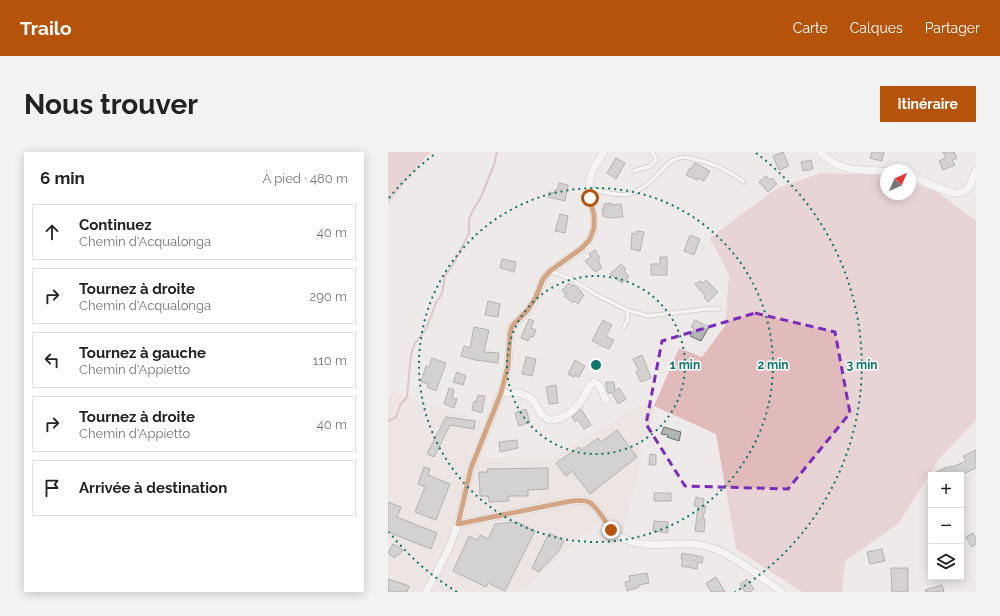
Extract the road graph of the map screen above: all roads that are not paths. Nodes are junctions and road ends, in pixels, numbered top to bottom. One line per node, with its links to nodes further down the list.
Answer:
1 (604, 152): 9 (street)
2 (652, 152): 4 (lane)
3 (820, 152): 6 (street)
4 (634, 170)
5 (976, 170): 7 (street)
6 (880, 171)
7 (916, 177)
8 (744, 182): 9 (lane)
9 (589, 189): 10 (street)
10 (550, 271): 12 (lane); 14 (street)
11 (719, 309): 12 (lane)
12 (627, 310): 13 (lane)
13 (623, 329)
14 (501, 393): 15 (street); 16 (street)
15 (606, 400)
16 (458, 524): 17 (street); 18 (street)
17 (426, 592)
18 (782, 592)

